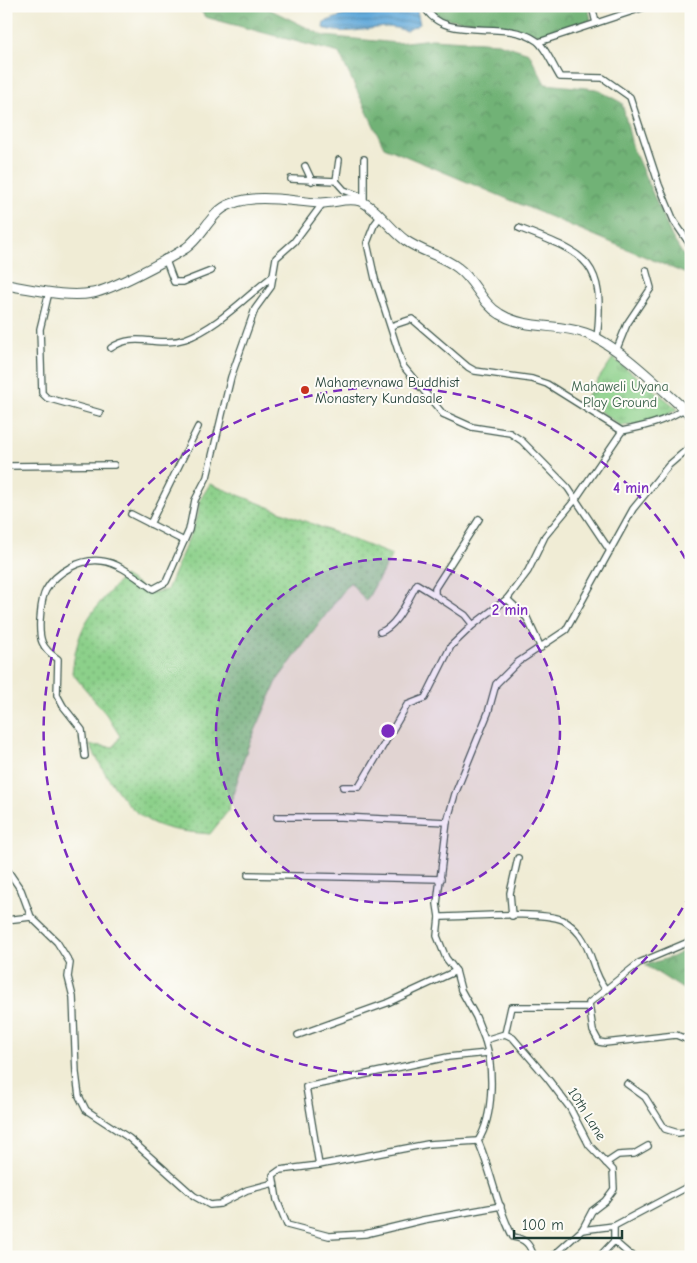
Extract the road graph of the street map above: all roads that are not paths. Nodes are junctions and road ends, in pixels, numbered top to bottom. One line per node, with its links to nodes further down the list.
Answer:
1 (424, 6): 5 (street)
2 (592, 6): 4 (street)
3 (648, 6): 4 (street)
4 (596, 23): 5 (street)
5 (539, 42): 16 (street)
6 (364, 159): 12 (street)
7 (339, 160): 11 (street)
8 (305, 166): 10 (street)
9 (291, 179): 10 (street)
10 (312, 181): 11 (street)
11 (336, 181): 12 (street)
12 (363, 202): 13 (street); 14 (street)
13 (324, 203): 17 (street); 20 (street)
14 (380, 217): 23 (street); 24 (street)
15 (520, 228): 24 (street)
16 (691, 246)
17 (165, 258): 19 (street); 22 (street)
18 (646, 270): 26 (street)
19 (211, 271)
20 (273, 276): 25 (street); 38 (street)
21 (6, 285): 22 (street)
22 (49, 292): 28 (street)
23 (391, 326): 30 (street); 34 (street)
24 (597, 338): 26 (street)
25 (111, 348)
26 (616, 351): 27 (street)
27 (687, 412): 30 (street)
28 (100, 414)
29 (198, 427): 37 (street)
30 (622, 431): 34 (street)
31 (691, 446): 39 (street)
32 (114, 465): 33 (street)
33 (6, 466)
34 (575, 500): 39 (street); 41 (street)
35 (131, 514): 37 (street)
36 (479, 519): 40 (street)
37 (150, 524): 38 (street)
38 (184, 541): 45 (street)
39 (610, 551): 44 (street)
40 (435, 596): 42 (street); 43 (street)
41 (507, 599): 42 (street); 44 (street)
42 (473, 625): 46 (street)
43 (380, 632)
44 (541, 648): 48 (street)
45 (85, 756)
46 (343, 787)
47 (277, 817): 48 (street)
48 (447, 822): 52 (street)
49 (518, 858): 53 (street)
50 (6, 868): 54 (street)
51 (248, 875): 52 (street)
52 (441, 879): 55 (street)
53 (512, 916): 55 (street); 59 (street)
54 (31, 917): 56 (street); 72 (street)
55 (439, 917): 58 (street)
56 (6, 920)
57 (691, 941): 59 (street)
58 (456, 971): 62 (street); 63 (street)
59 (606, 990): 60 (street)
60 (589, 1007): 61 (street); 64 (street)
61 (505, 1034): 63 (street); 70 (street, 10th Lane)
62 (298, 1035)
63 (485, 1040): 65 (street)
64 (691, 1041)
65 (488, 1053): 68 (street); 71 (street)
66 (627, 1084): 67 (street)
67 (691, 1131)
68 (478, 1141): 71 (street); 74 (street)
69 (648, 1146): 70 (street)
70 (606, 1163): 76 (street, 10th Lane)
71 (319, 1165): 72 (street)
72 (274, 1183): 74 (street)
73 (691, 1185): 75 (street)
74 (501, 1206): 78 (street)
75 (614, 1226): 76 (street); 77 (street)
76 (582, 1230): 79 (street, 10th Lane)
77 (614, 1241): 80 (street); 81 (street)
78 (534, 1257)
79 (552, 1257)
80 (599, 1257)
81 (636, 1257)

